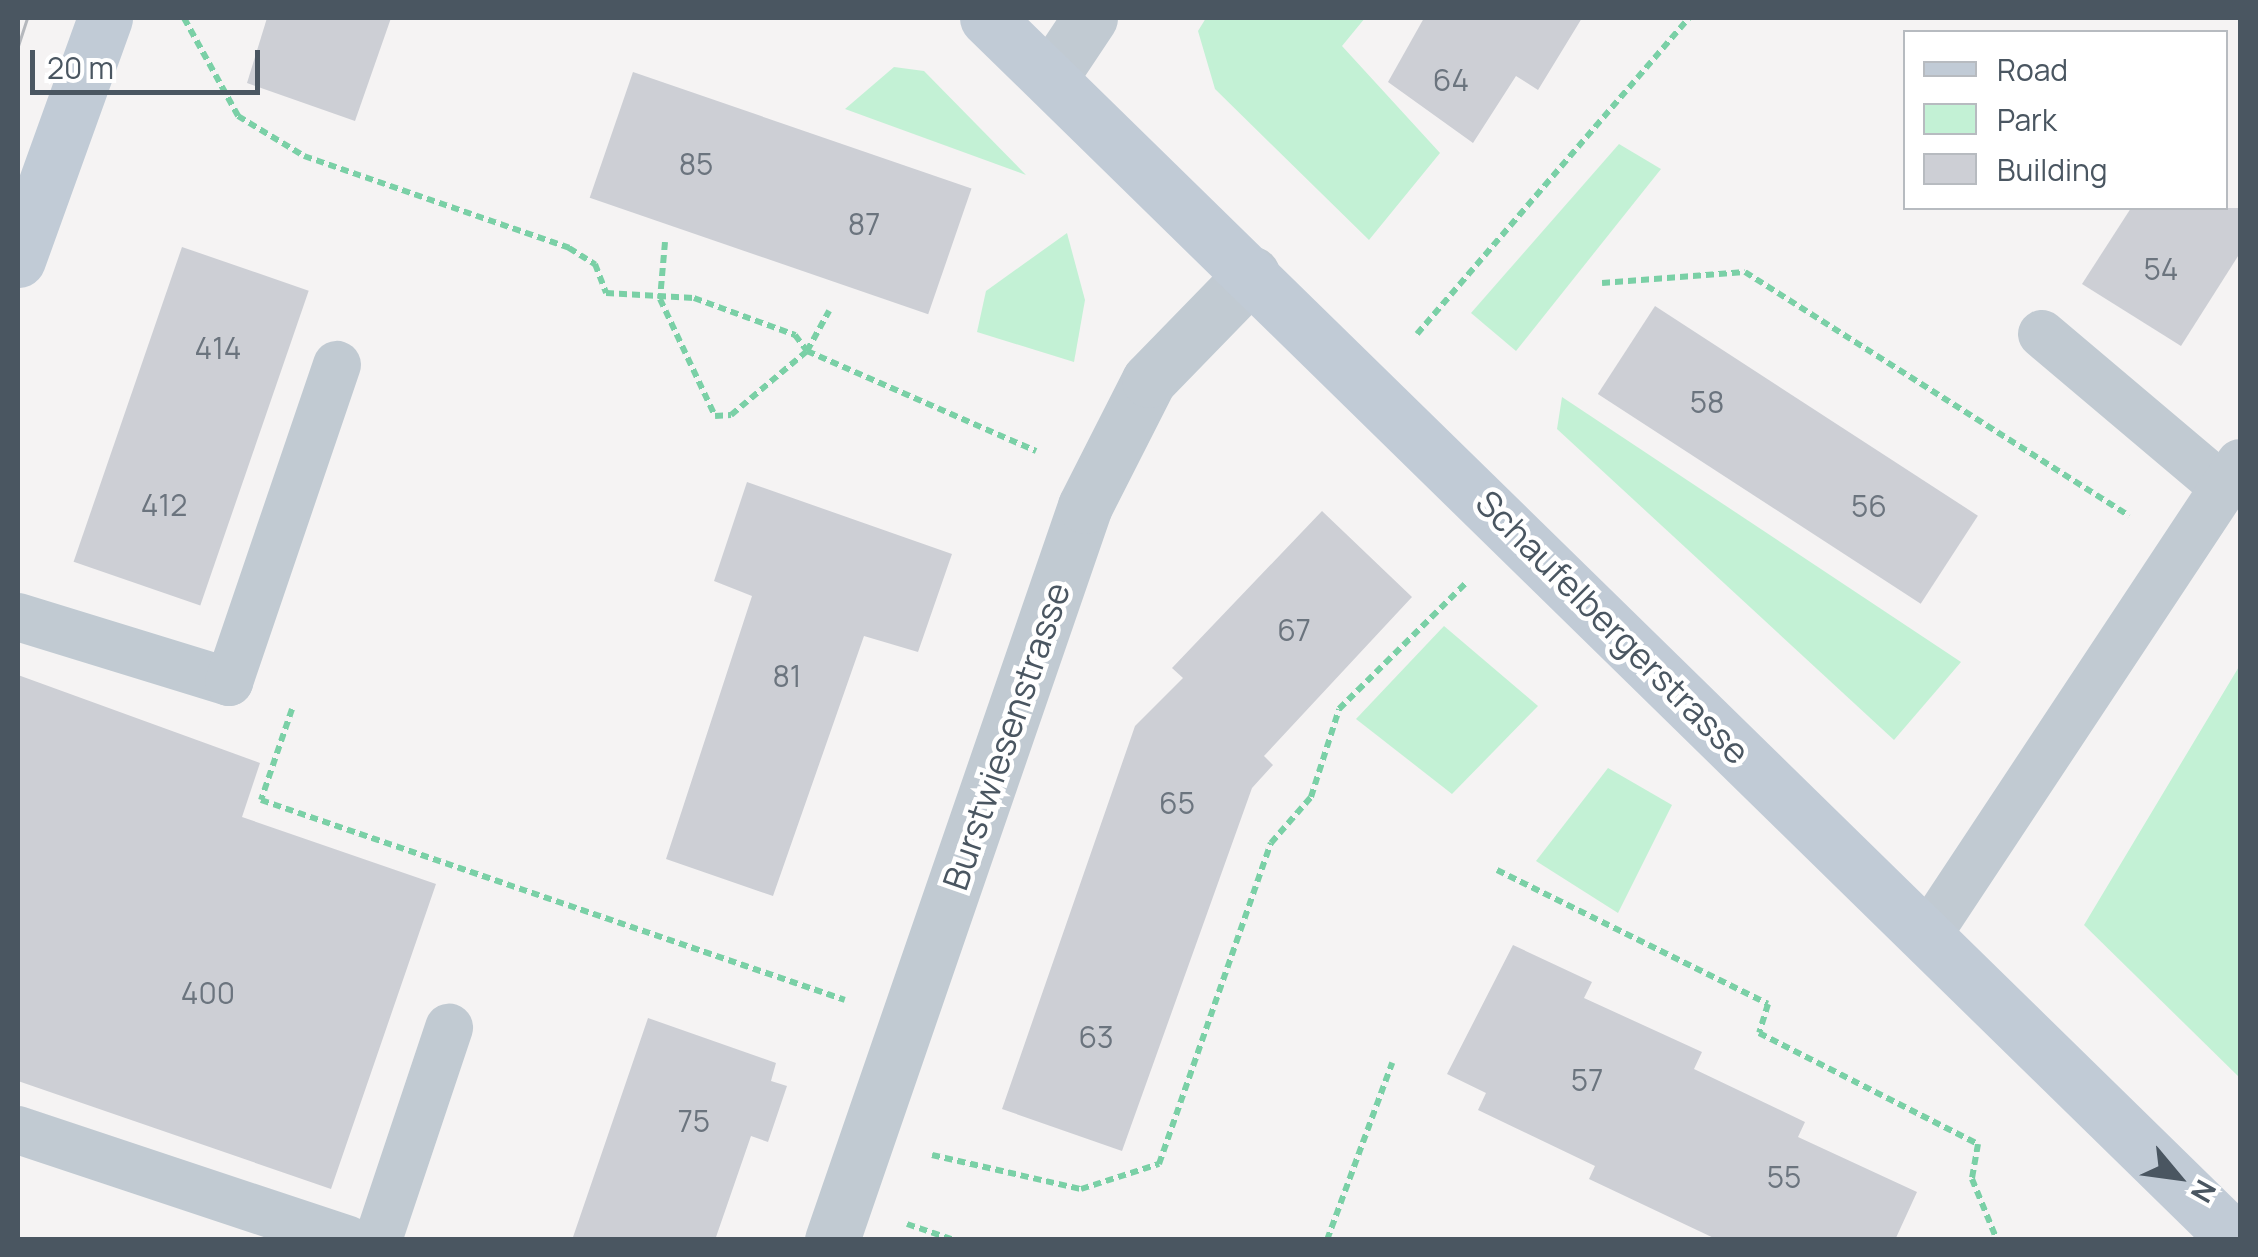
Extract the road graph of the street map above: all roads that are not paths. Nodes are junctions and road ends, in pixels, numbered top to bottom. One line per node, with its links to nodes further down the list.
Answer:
1 (105, 18): 5 (street)
2 (987, 18): 4 (street, Schaufelbergerstrasse)
3 (1090, 18): 4 (street)
4 (1050, 78): 6 (street, Schaufelbergerstrasse)
5 (18, 260)
6 (1252, 274): 11 (street, Schaufelbergerstrasse); 16 (street, Burstwiesenstrasse)
7 (2042, 334): 9 (lane)
8 (337, 365): 10 (lane)
9 (2232, 475): 11 (lane)
10 (18, 618)
11 (1927, 936): 17 (street, Schaufelbergerstrasse)
12 (450, 1028): 15 (lane)
13 (18, 1130): 14 (lane)
14 (348, 1240)
15 (378, 1240)
16 (832, 1240)
17 (2236, 1240)

